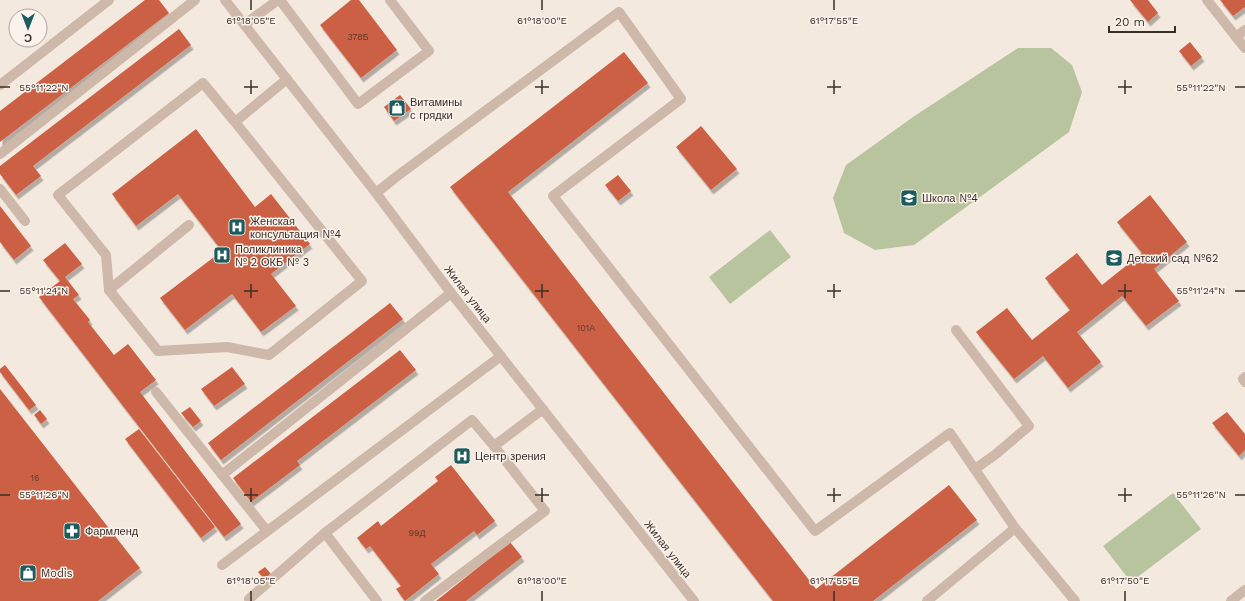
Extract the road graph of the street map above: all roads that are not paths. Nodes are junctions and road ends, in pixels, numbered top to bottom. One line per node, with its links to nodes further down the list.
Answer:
1 (109, 0): 12 (street)
2 (195, 0): 14 (street)
3 (226, 0): 7 (street, Жилая улица)
4 (279, 0): 5 (street); 7 (street)
5 (390, 0)
6 (1207, 0): 9 (street)
7 (244, 24): 11 (street, Жилая улица)
8 (1245, 30): 9 (street)
9 (1236, 37): 10 (street)
10 (1245, 48)
11 (287, 79): 13 (street); 16 (street, Жилая улица)
12 (0, 85)
13 (235, 122): 19 (street); 19 (street)
14 (0, 154)
15 (0, 189): 17 (street)
16 (376, 193): 20 (street, Жилая улица); 28 (street)
17 (26, 221)
18 (189, 225): 19 (street)
19 (109, 290)
20 (451, 293): 22 (street, Жилая улица); 29 (street)
21 (956, 330): 28 (street)
22 (501, 356): 26 (street, Жилая улица); 31 (street)
23 (1245, 377): 24 (street)
24 (1245, 382)
25 (156, 392): 29 (street)
26 (543, 409): 27 (street); 38 (street, Жилая улица)
27 (494, 446): 32 (street); 37 (street)
28 (975, 469): 30 (street)
29 (222, 475): 31 (street)
30 (1015, 528): 39 (street); 40 (street)
31 (267, 531): 33 (street)
32 (325, 532): 35 (street); 36 (street)
33 (222, 565)
34 (1245, 590): 41 (street)
35 (249, 599)
36 (377, 601)
37 (425, 601)
38 (694, 601)
39 (927, 601)
40 (1075, 601)
41 (1231, 601)

